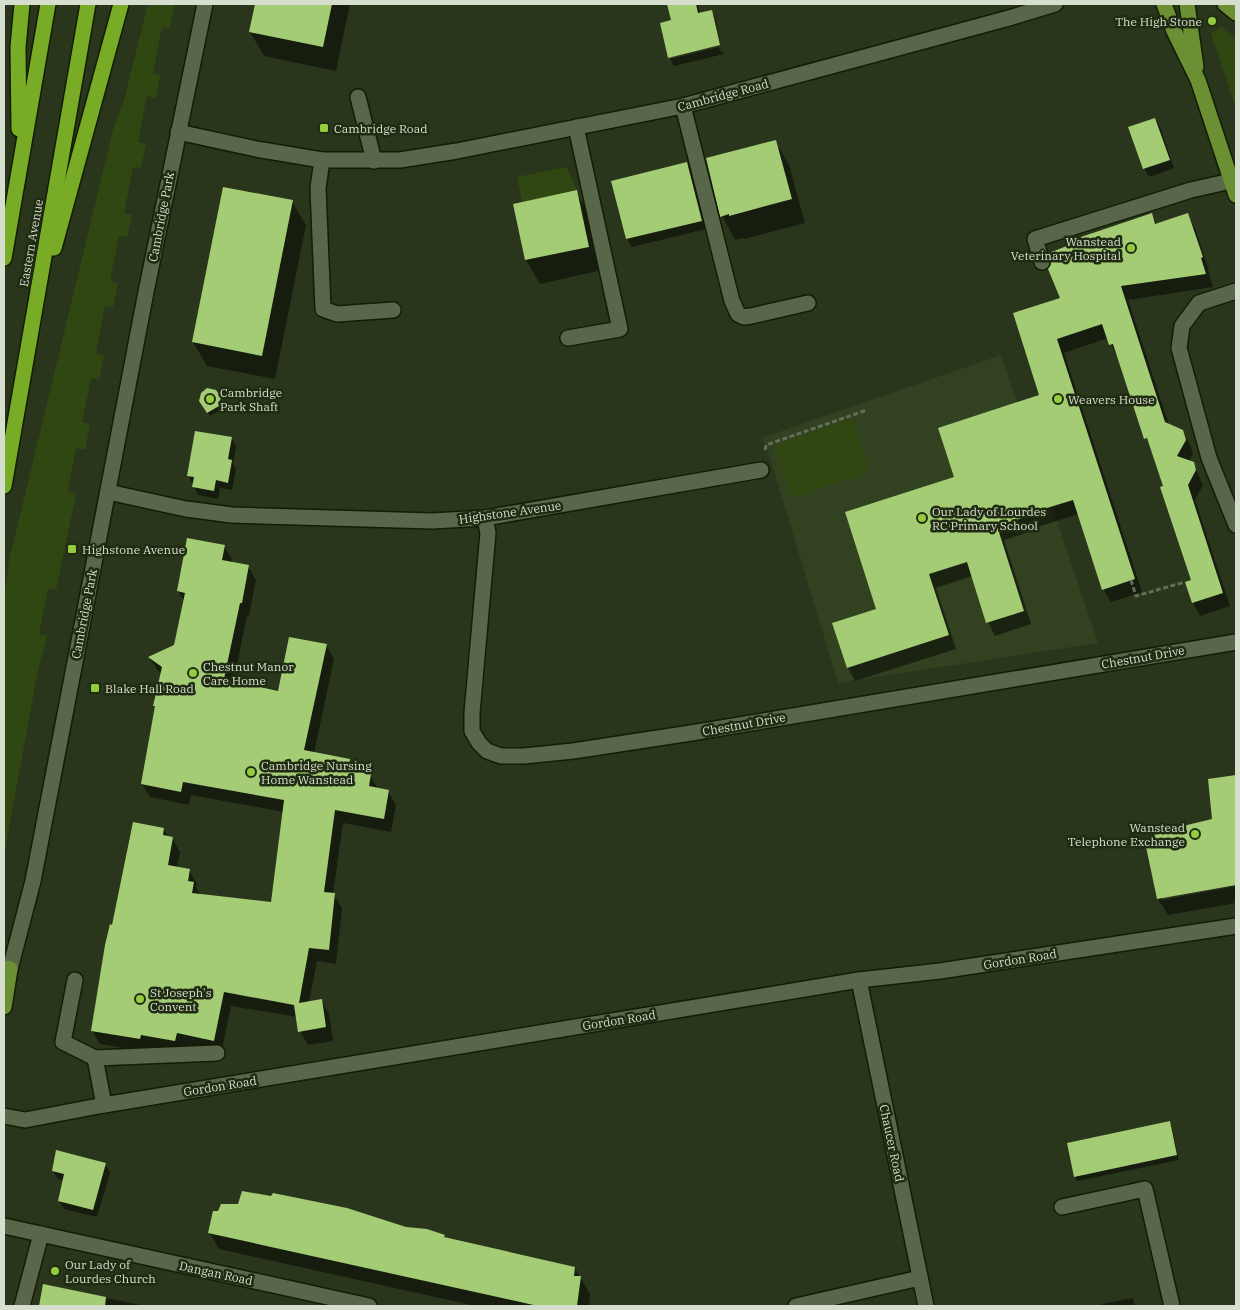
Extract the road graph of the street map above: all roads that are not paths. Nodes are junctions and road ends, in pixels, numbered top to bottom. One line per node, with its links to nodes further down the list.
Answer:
1 (22, 4): 18 (highway)
2 (48, 4): 18 (highway, Eastern Avenue)
3 (88, 4): 25 (highway, Eastern Avenue)
4 (121, 4): 25 (highway)
5 (206, 4): 15 (street, Cambridge Park)
6 (1055, 4): 13 (street, Cambridge Road)
7 (1164, 4): 11 (main road)
8 (1187, 4): 11 (main road)
9 (1225, 4): 10 (main road)
10 (1236, 13)
11 (1198, 80): 19 (main road)
12 (358, 97): 17 (street)
13 (683, 106): 14 (street, Cambridge Road); 23 (street)
14 (576, 127): 17 (street, Cambridge Road); 26 (street)
15 (178, 132): 16 (street, Cambridge Road); 29 (street, Cambridge Park)
16 (322, 160): 17 (street, Cambridge Road); 24 (street)
17 (374, 161)
18 (20, 165): 20 (highway, Eastern Avenue)
19 (1234, 188): 21 (street)
20 (4, 258)
21 (1042, 262)
22 (1236, 291): 31 (street)
23 (808, 303)
24 (393, 310)
25 (32, 330): 28 (highway, Eastern Avenue)
26 (568, 338)
27 (761, 470): 30 (street, Highstone Avenue)
28 (4, 486)
29 (108, 492): 30 (street, Highstone Avenue); 34 (street, Cambridge Park)
30 (485, 518): 32 (street, Chestnut Drive)
31 (1236, 525)
32 (1236, 642)
33 (1236, 926): 36 (street, Gordon Road)
34 (7, 968): 37 (main road, Cambridge Park)
35 (75, 980): 39 (street)
36 (858, 980): 40 (street, Gordon Road); 45 (street, Chaucer Road)
37 (4, 1007)
38 (217, 1054): 39 (street)
39 (95, 1058): 40 (street)
40 (104, 1105): 41 (street, Gordon Road)
41 (4, 1116)
42 (1062, 1207): 50 (street)
43 (4, 1226): 44 (street, Dangan Road)
44 (41, 1234): 46 (street); 47 (street, Dangan Road)
45 (920, 1278): 48 (street); 49 (street, Chaucer Road)
46 (22, 1306)
47 (370, 1306)
48 (796, 1306)
49 (926, 1306)
50 (1172, 1306)

